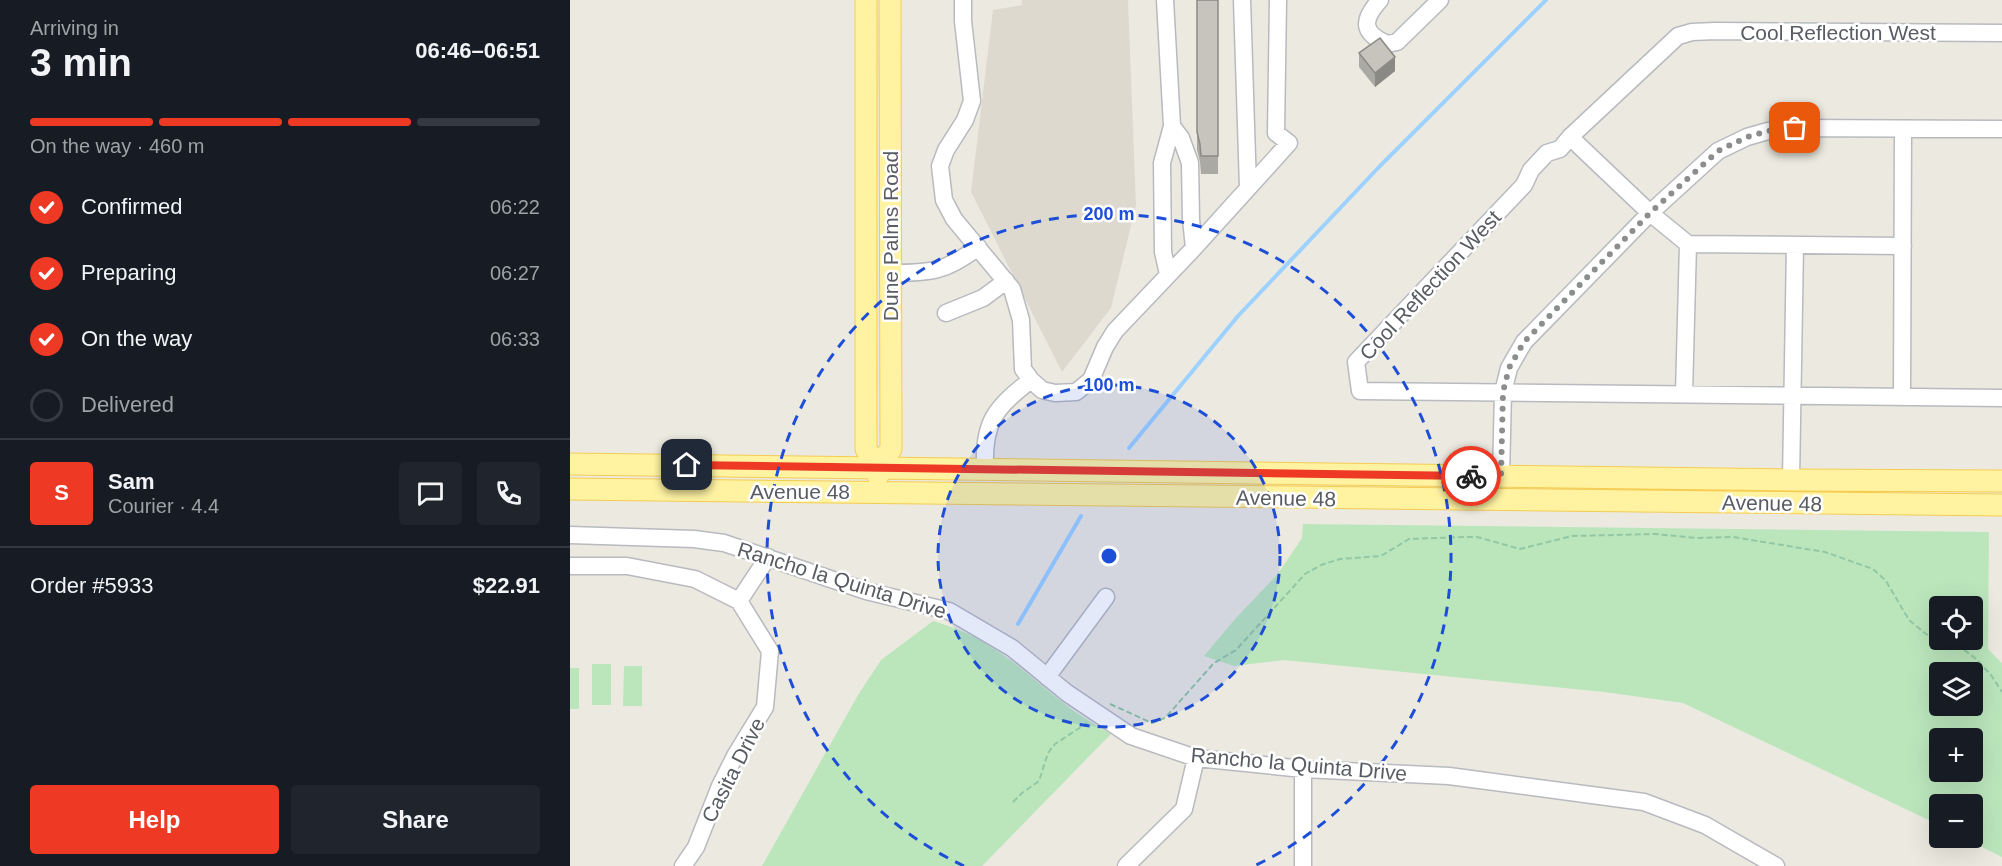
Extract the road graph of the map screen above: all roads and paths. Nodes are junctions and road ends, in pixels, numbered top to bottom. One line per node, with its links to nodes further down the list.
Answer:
1 (866, 0): 10 (main road, Dune Palms Road)
2 (890, 0): 15 (main road, Dune Palms Road)
3 (963, 0): 22 (street)
4 (1165, 0): 11 (street)
5 (1242, 0): 16 (street)
6 (1278, 0): 16 (street)
7 (1380, 0): 8 (street)
8 (1440, 0)
9 (2002, 33): 14 (street, Cool Reflection West)
10 (866, 95): 15 (main road); 17 (main road, Dune Palms Road)
11 (1172, 126): 23 (street); 25 (street)
12 (1903, 129): 13 (street); 18 (street); 21 (street)
13 (2002, 129)
14 (1570, 137): 18 (street); 29 (street, Cool Reflection West)
15 (890, 158): 24 (main road, Dune Palms Road)
16 (1248, 188): 23 (street)
17 (867, 206): 24 (main road); 35 (main road, Dune Palms Road)
18 (1650, 213): 19 (street); 29 (street)
19 (1688, 244): 20 (street); 30 (street)
20 (1795, 245): 21 (street); 31 (street)
21 (1903, 246): 32 (street)
22 (978, 247): 24 (street); 26 (street)
23 (1194, 248): 25 (street)
24 (890, 273): 35 (main road, Dune Palms Road)
25 (1168, 274): 28 (street)
26 (1006, 281): 27 (street); 28 (street)
27 (946, 313)
28 (1031, 380): 36 (street)
29 (1503, 392): 30 (street, Cool Reflection West); 37 (street)
30 (1684, 394): 31 (street, Cool Reflection West)
31 (1794, 395): 32 (street, Cool Reflection West); 38 (street)
32 (1902, 397): 33 (street, Cool Reflection West)
33 (2002, 398)
34 (570, 464): 35 (main road, Avenue 48)
35 (877, 467): 36 (main road, Avenue 48); 41 (main road, Dune Palms Road)
36 (985, 468): 37 (main road, Avenue 48)
37 (1501, 476): 38 (main road, Avenue 48); 42 (main road)
38 (1791, 480): 39 (main road, Avenue 48); 43 (main road)
39 (2002, 481)
40 (570, 489): 41 (main road, Avenue 48)
41 (878, 492): 42 (main road, Avenue 48)
42 (1502, 500): 43 (main road, Avenue 48)
43 (1655, 502): 44 (main road, Avenue 48)
44 (2002, 506)
45 (570, 535): 46 (street, Rancho la Quinta Drive)
46 (768, 557): 49 (street); 50 (street, Rancho la Quinta Drive)
47 (570, 566): 49 (street)
48 (1106, 597): 50 (street)
49 (738, 601): 57 (street, Casita Drive)
50 (1047, 677): 54 (street, Rancho la Quinta Drive)
51 (2002, 692): 52 (path)
52 (1107, 703)
53 (1087, 723): 56 (path)
54 (1196, 758): 55 (street, Rancho la Quinta Drive); 58 (street)
55 (1303, 769): 59 (street); 60 (street, Rancho la Quinta Drive)
56 (1014, 802)
57 (683, 866)
58 (1126, 866)
59 (1303, 866)
60 (1776, 866)

